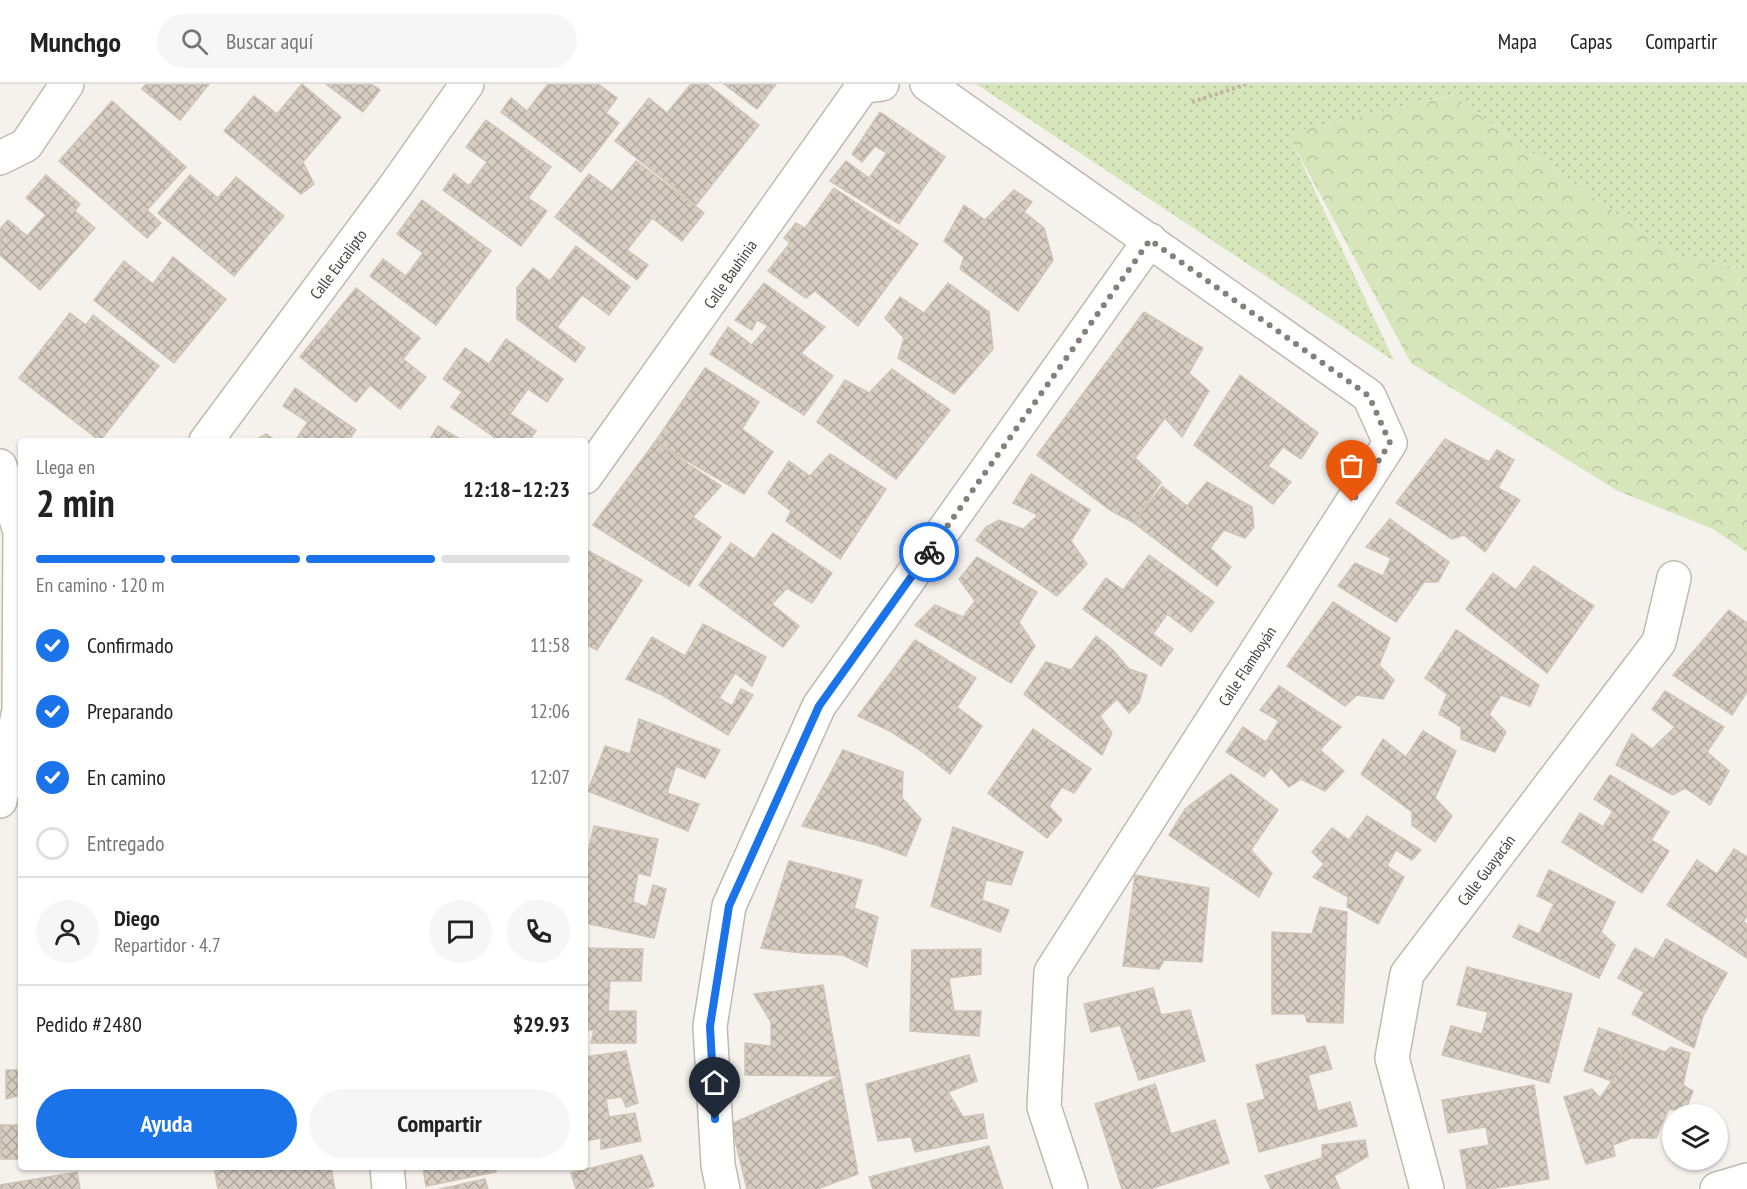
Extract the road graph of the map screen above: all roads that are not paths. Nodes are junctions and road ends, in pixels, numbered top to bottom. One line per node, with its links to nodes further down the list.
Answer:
1 (67, 84): 5 (street)
2 (467, 84): 7 (street, Calle Eucalipto)
3 (882, 84): 9 (street, Calle Bauhinia)
4 (927, 84): 6 (street)
5 (0, 158)
6 (1150, 240): 17 (street); 18 (street, Calle Flamboyán)
7 (208, 438)
8 (0, 466): 10 (street)
9 (588, 473)
10 (18, 525)
11 (1674, 578): 19 (street, Calle Guayacán)
12 (18, 715): 13 (street)
13 (0, 801)
14 (387, 1170): 16 (street)
15 (1747, 1180): 20 (street)
16 (389, 1189)
17 (723, 1189)
18 (1071, 1189)
19 (1426, 1189)
20 (1717, 1189)

